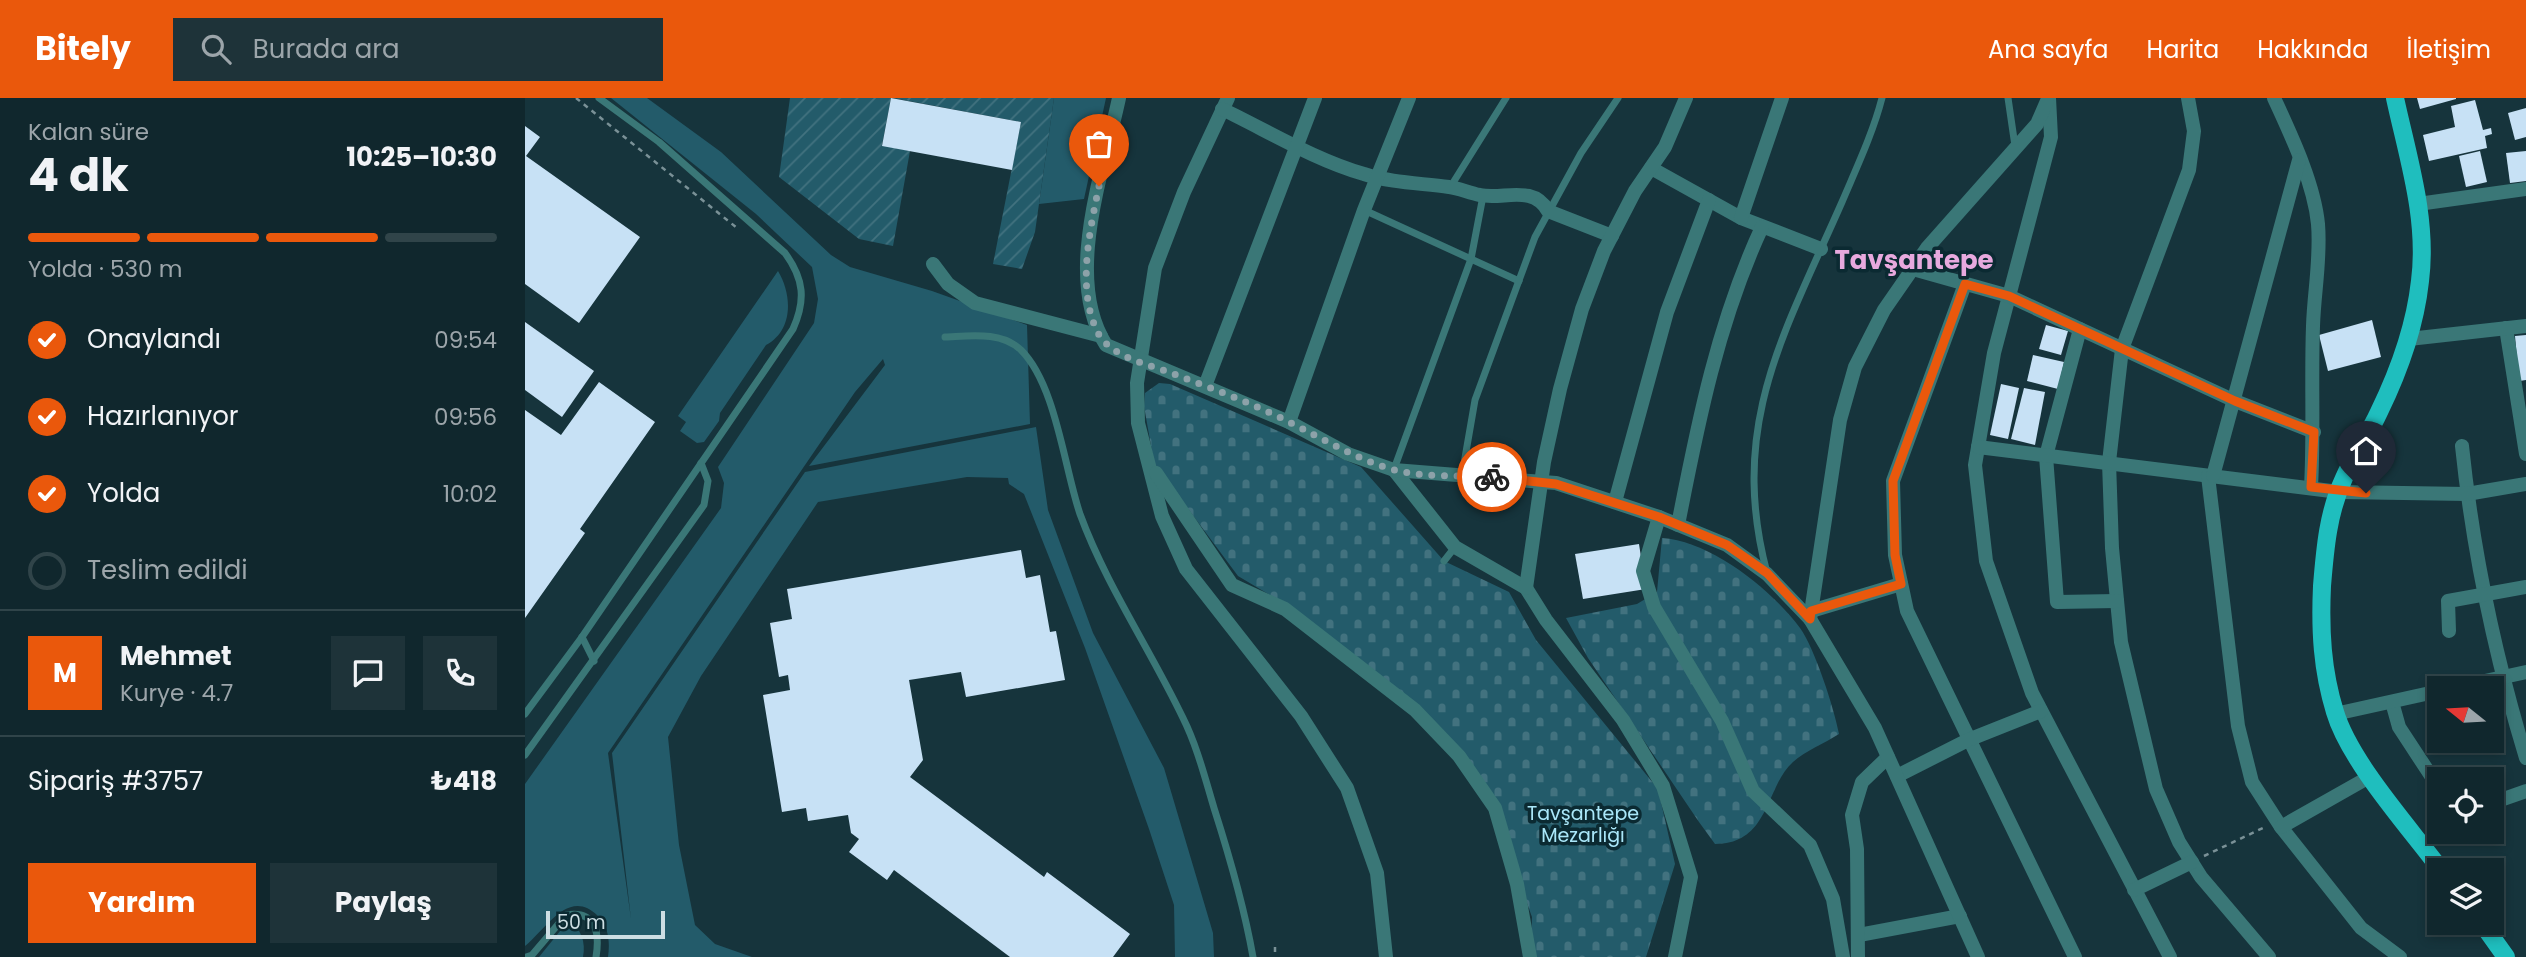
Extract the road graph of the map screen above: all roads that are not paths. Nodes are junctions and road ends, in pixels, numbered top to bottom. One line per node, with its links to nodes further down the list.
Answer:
1 (599, 98): 55 (lane)
2 (1119, 98): 41 (street)
3 (1315, 98): 16 (street)
4 (1409, 98): 20 (street)
5 (1506, 98): 21 (lane)
6 (1618, 98): 27 (lane)
7 (1686, 98): 19 (street)
8 (1782, 98): 28 (street)
9 (1882, 98): 31 (lane)
10 (2008, 98): 17 (lane)
11 (2048, 98): 17 (street); 37 (street)
12 (2188, 98): 44 (street)
13 (2274, 98): 18 (street)
14 (2395, 98): 25 (main road)
15 (1225, 104): 16 (street); 45 (street)
16 (1297, 145): 20 (street); 46 (street)
17 (2016, 150): 34 (street)
18 (2299, 158): 47 (street); 49 (street)
19 (1651, 168): 24 (street); 30 (street)
20 (1378, 178): 21 (street); 26 (street)
21 (1451, 187): 23 (street)
22 (2526, 189): 25 (street)
23 (1483, 196): 27 (street); 32 (lane)
24 (1709, 200): 28 (street); 65 (street)
25 (2418, 204): 43 (main road)
26 (1364, 209): 32 (lane); 48 (street)
27 (1548, 211): 30 (street); 35 (lane)
28 (1741, 218): 29 (street)
29 (1762, 227): 31 (street); 67 (street)
30 (1612, 236): 60 (street)
31 (1821, 249): 70 (lane)
32 (1471, 259): 35 (lane); 57 (lane)
33 (933, 264): 41 (street)
34 (1913, 269): 36 (street); 76 (street)
35 (1519, 281): 58 (lane)
36 (1965, 284): 37 (street); 71 (street)
37 (2009, 296): 40 (street); 51 (street)
38 (2526, 326): 39 (street)
39 (2506, 328): 43 (street); 52 (street)
40 (2080, 329): 44 (street); 53 (street)
41 (1101, 336): 45 (street)
42 (945, 337): 107 (lane)
43 (2409, 339): 63 (main road)
44 (2122, 349): 47 (street); 54 (street)
45 (1140, 362): 46 (street); 56 (street)
46 (1205, 386): 48 (street)
47 (2235, 401): 49 (street); 59 (street)
48 (1289, 422): 57 (street)
49 (2314, 432): 62 (street)
50 (2462, 446): 64 (street)
51 (1978, 447): 53 (street); 86 (street)
52 (2526, 454)
53 (2046, 456): 54 (street); 75 (street)
54 (2109, 462): 59 (street); 75 (street)
55 (701, 463): 78 (lane); 79 (lane)
56 (1148, 464): 108 (street); 109 (street)
57 (1394, 470): 58 (street); 68 (street)
58 (1462, 475): 60 (street)
59 (2210, 476): 62 (street); 98 (street)
60 (1542, 481): 65 (street); 73 (street)
61 (2526, 484): 64 (street)
62 (2311, 487): 63 (street)
63 (2339, 492): 64 (street); 88 (main road)
64 (2467, 494): 74 (street)
65 (1615, 502): 66 (street)
66 (1659, 517): 67 (street); 111 (street)
67 (1678, 525): 70 (street)
68 (1455, 547): 69 (lane); 73 (street)
69 (1444, 561)
70 (1767, 573): 76 (street)
71 (1901, 584): 76 (street); 89 (street)
72 (2526, 587): 74 (street)
73 (1526, 588): 110 (street)
74 (2485, 596): 77 (street); 81 (street)
75 (2117, 601): 100 (street)
76 (1810, 615): 91 (street)
77 (2449, 631)
78 (582, 637): 79 (lane); 87 (lane)
79 (594, 661): 90 (lane)
80 (2526, 672): 82 (street)
81 (2502, 676)
82 (2504, 677)
83 (2504, 684): 92 (street)
84 (2427, 694): 85 (street)
85 (2392, 702): 88 (street); 93 (street)
86 (2041, 711): 89 (street); 101 (street)
87 (525, 714)
88 (2335, 714): 95 (main road)
89 (1968, 740): 94 (street); 114 (street)
90 (525, 755)
91 (1888, 757): 94 (street); 103 (street)
92 (2526, 758)
93 (2427, 770)
94 (1897, 776): 102 (street)
95 (2371, 776): 98 (street); 99 (main road)
96 (2526, 791): 97 (street)
97 (2504, 799)
98 (2279, 824): 117 (street)
99 (2432, 858)
100 (2192, 862): 101 (street); 116 (street)
101 (2134, 890): 115 (street)
102 (1960, 916): 103 (street); 113 (street)
103 (1859, 935): 112 (street)
104 (2490, 935): 118 (main road)
105 (526, 957): 106 (lane)
106 (596, 957)
107 (1253, 957)
108 (1385, 957)
109 (1530, 957)
110 (1675, 957)
111 (1843, 957)
112 (1858, 957)
113 (1978, 957)
114 (2075, 957)
115 (2170, 957)
116 (2269, 957)
117 (2400, 957)
118 (2506, 957)

